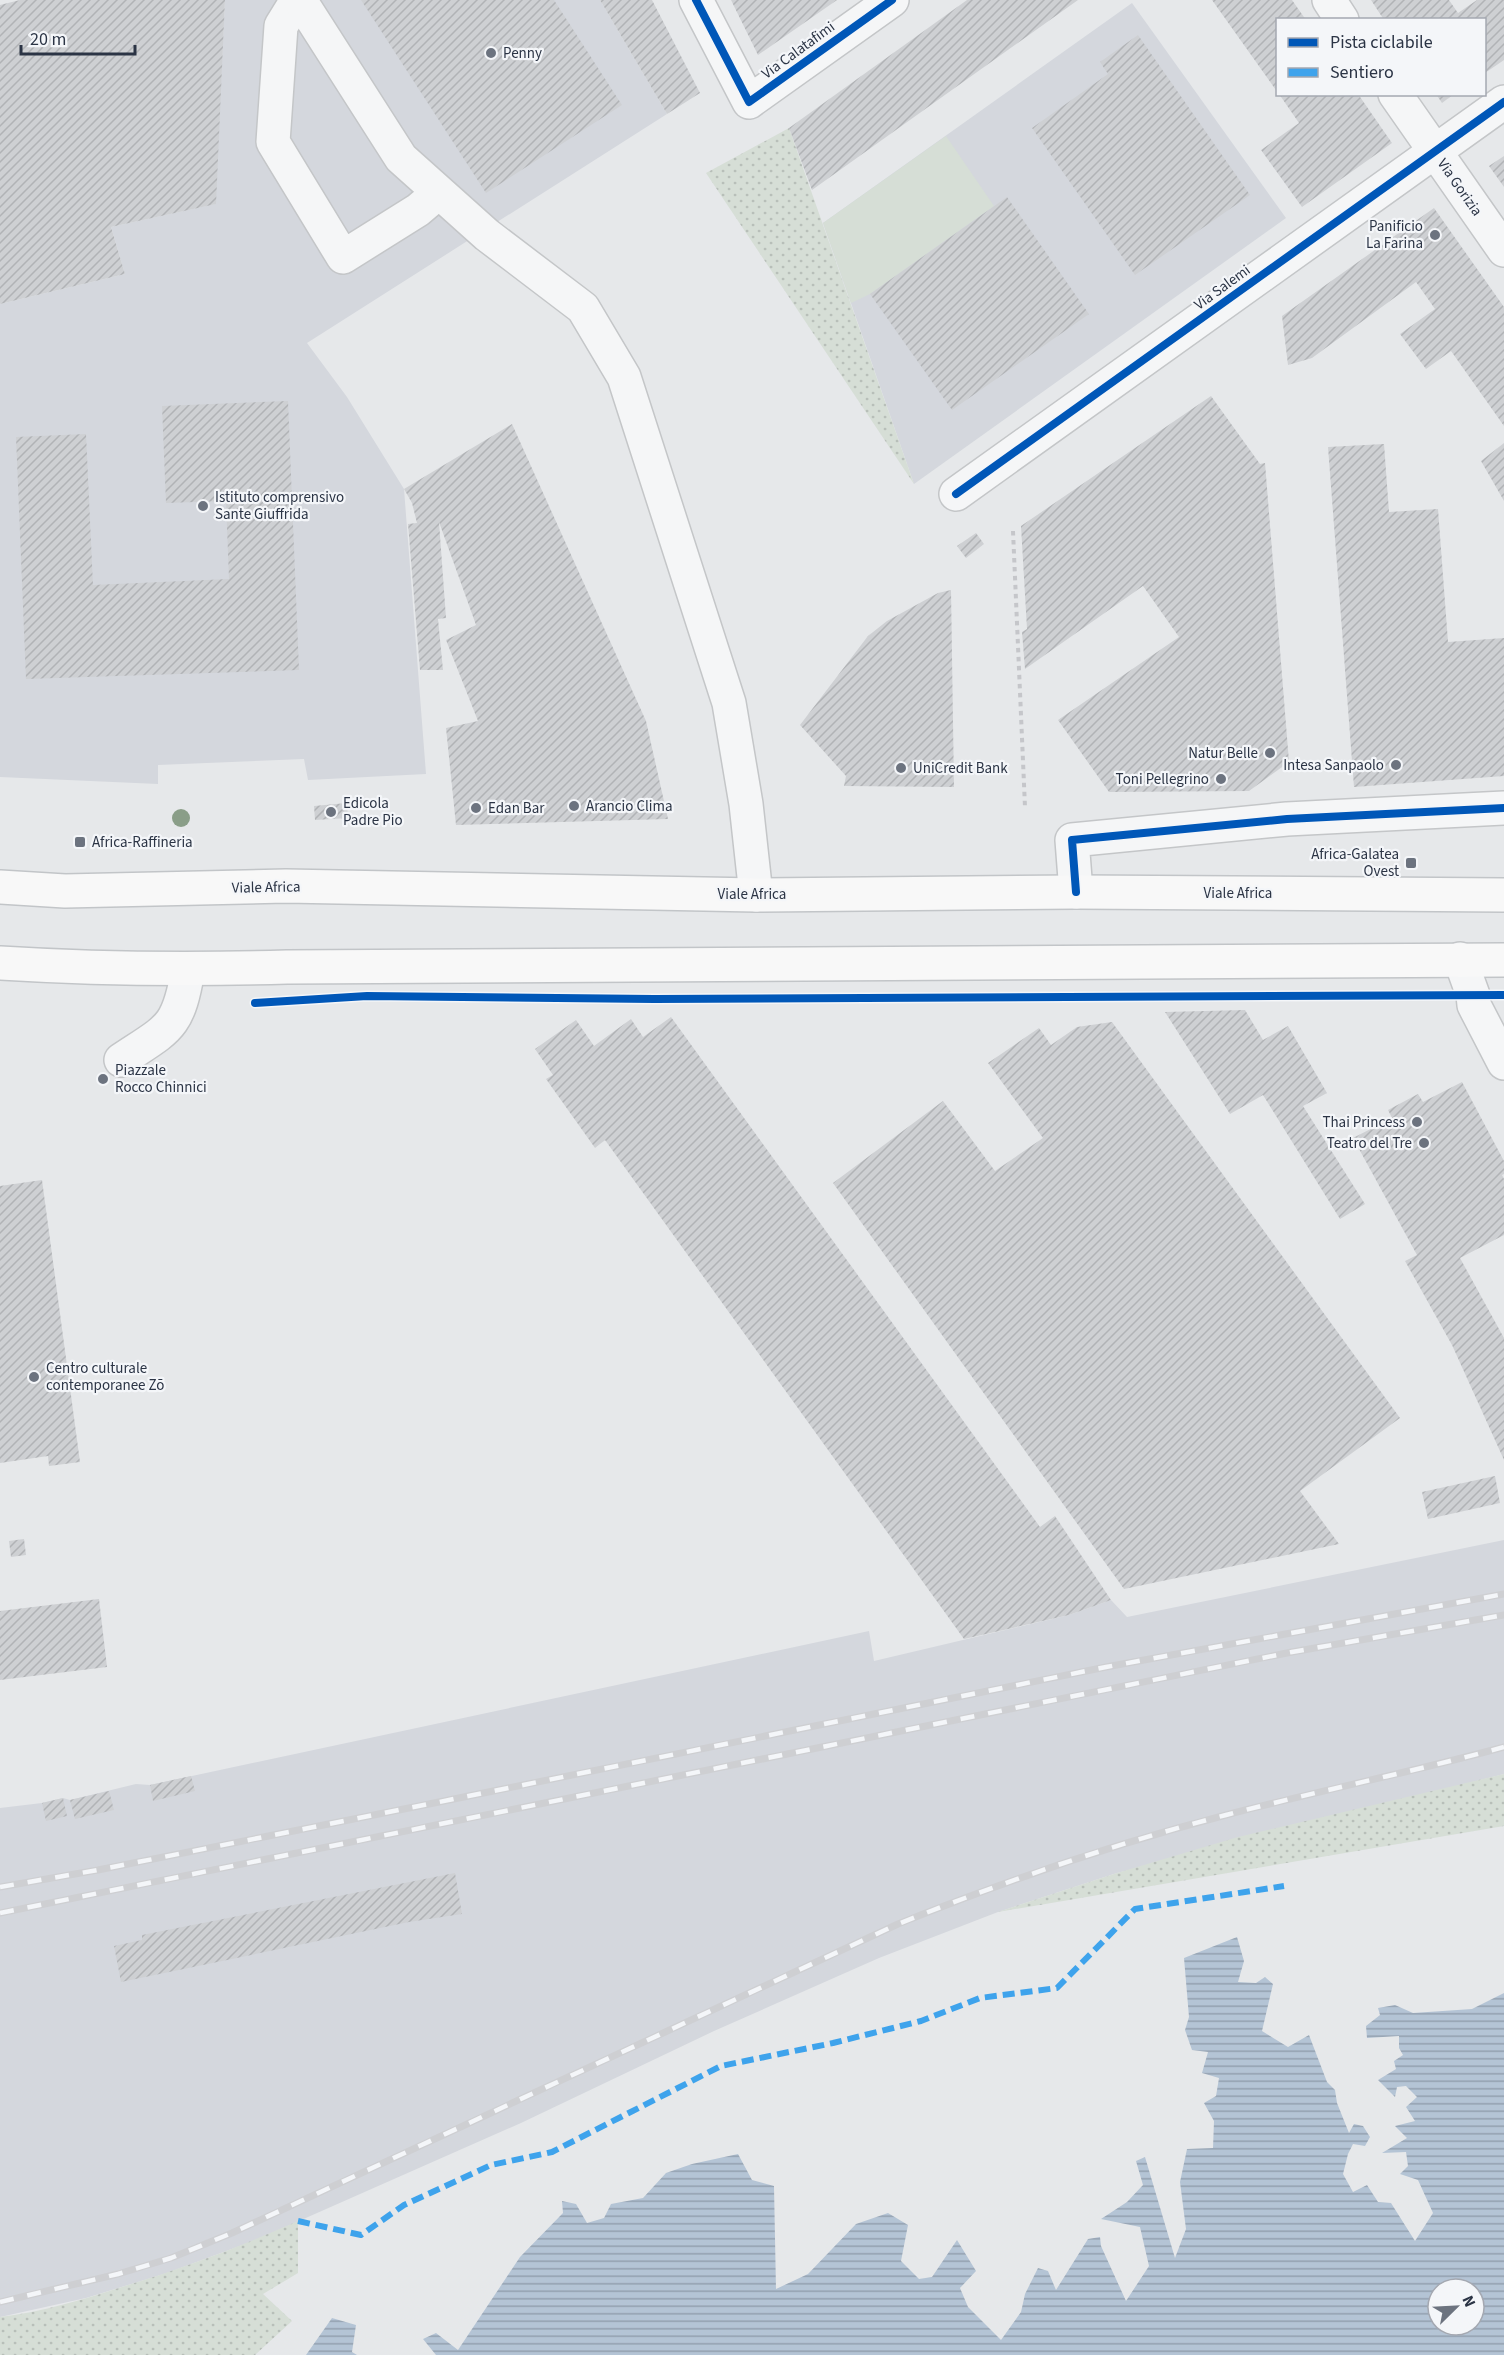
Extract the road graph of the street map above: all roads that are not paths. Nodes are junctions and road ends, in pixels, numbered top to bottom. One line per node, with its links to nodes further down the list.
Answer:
1 (298, 0): 9 (street); 9 (street)
2 (696, 0): 3 (street, Via Calatafimi)
3 (892, 0)
4 (1329, 0): 5 (street)
5 (1341, 18)
6 (1396, 96): 8 (street, Via Gorizia)
7 (1504, 102): 8 (street, Via Salemi)
8 (1435, 152): 10 (street, Via Gorizia); 11 (street, Via Salemi)
9 (438, 193): 15 (street)
10 (1504, 250)
11 (956, 494)
12 (1504, 808): 14 (street)
13 (0, 887): 15 (main road, Viale Africa)
14 (1076, 892): 15 (main road, Viale Africa); 16 (main road, Viale Africa)
15 (756, 895)
16 (1504, 895)
17 (1460, 959): 18 (main road); 20 (main road); 22 (street)
18 (1504, 960)
19 (0, 963): 20 (main road)
20 (188, 970): 21 (street)
21 (121, 1060)
22 (1504, 1063)

